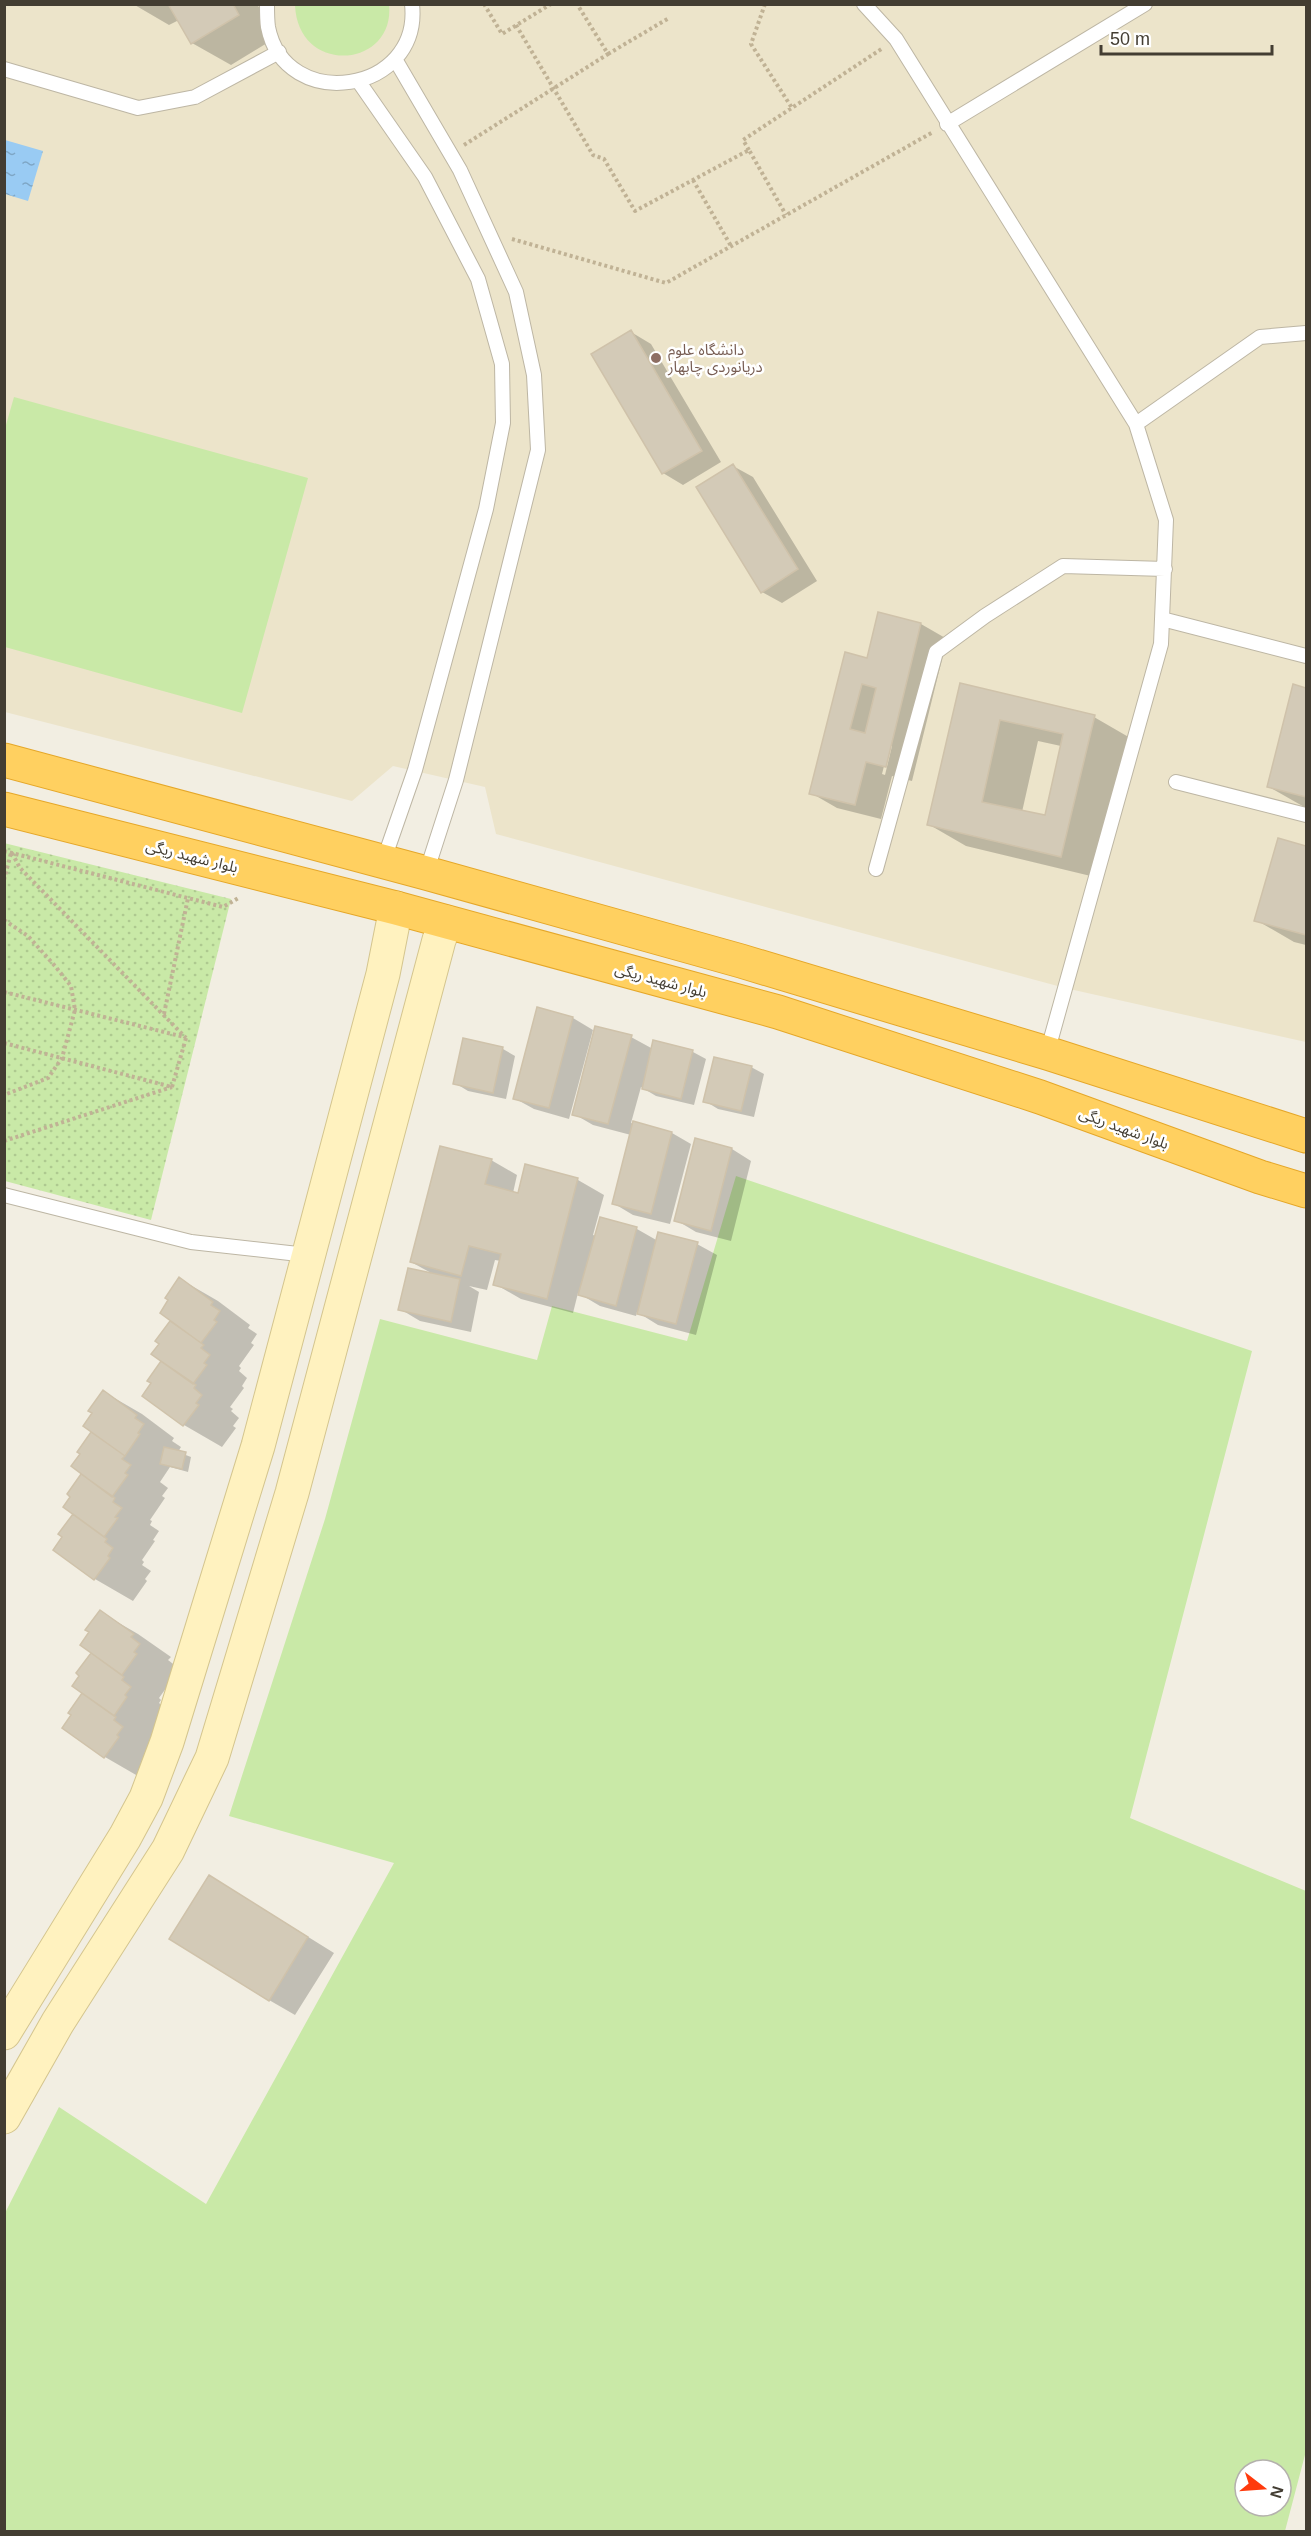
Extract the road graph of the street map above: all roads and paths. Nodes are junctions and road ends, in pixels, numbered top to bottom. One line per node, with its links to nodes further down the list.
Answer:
1 (267, 4): 12 (lane)
2 (412, 4): 14 (lane)
3 (484, 4): 10 (path)
4 (551, 4): 10 (path)
5 (577, 4): 13 (path)
6 (765, 4): 18 (path)
7 (864, 4): 11 (lane)
8 (1145, 4): 19 (lane)
9 (669, 18): 13 (path)
10 (516, 25): 17 (path)
11 (896, 39): 18 (path); 19 (lane)
12 (279, 52): 15 (lane); 16 (lane)
13 (608, 54): 17 (path)
14 (396, 59): 16 (lane); 21 (lane)
15 (4, 69)
16 (359, 82): 37 (lane)
17 (555, 88): 21 (path); 22 (path)
18 (792, 108): 20 (path)
19 (947, 124): 23 (path); 27 (lane)
20 (749, 150): 22 (path); 23 (path)
21 (450, 153): 24 (lane)
22 (693, 180): 25 (path)
23 (786, 215): 25 (path)
24 (488, 232): 25 (path); 39 (lane)
25 (731, 246)
26 (1306, 333): 27 (lane)
27 (1136, 424): 28 (lane)
28 (1165, 569): 29 (lane); 38 (lane)
29 (1162, 619): 30 (lane); 53 (lane)
30 (1306, 656)
31 (4, 760): 37 (highway)
32 (1176, 782): 34 (lane)
33 (4, 809): 40 (highway, بلوار شهید ریگی)
34 (1306, 815)
35 (4, 851): 36 (path)
36 (11, 852): 41 (path); 42 (path); 50 (path)
37 (383, 862): 39 (highway)
38 (876, 869)
39 (426, 873): 53 (highway)
40 (276, 877): 42 (path); 43 (highway, بلوار شهید ریگی)
41 (4, 880)
42 (188, 898): 50 (path)
43 (396, 908): 45 (highway, بلوار شهید ریگی); 46 (street)
44 (4, 920): 49 (path)
45 (446, 922): 47 (street); 59 (highway, بلوار شهید ریگی)
46 (383, 974): 47 (street); 61 (street)
47 (426, 987): 63 (street)
48 (4, 992): 49 (path)
49 (75, 1010): 51 (path); 54 (path)
50 (163, 1015): 51 (path)
51 (186, 1038): 55 (path)
52 (4, 1043): 54 (path)
53 (1047, 1053): 57 (highway)
54 (62, 1058): 55 (path); 56 (path)
55 (172, 1087): 58 (path)
56 (4, 1095)
57 (1306, 1136)
58 (4, 1141)
59 (1306, 1191)
60 (4, 1195): 61 (lane)
61 (307, 1255): 62 (street)
62 (167, 1742): 63 (street); 64 (street)
63 (212, 1758): 65 (street)
64 (4, 2033)
65 (4, 2117)

